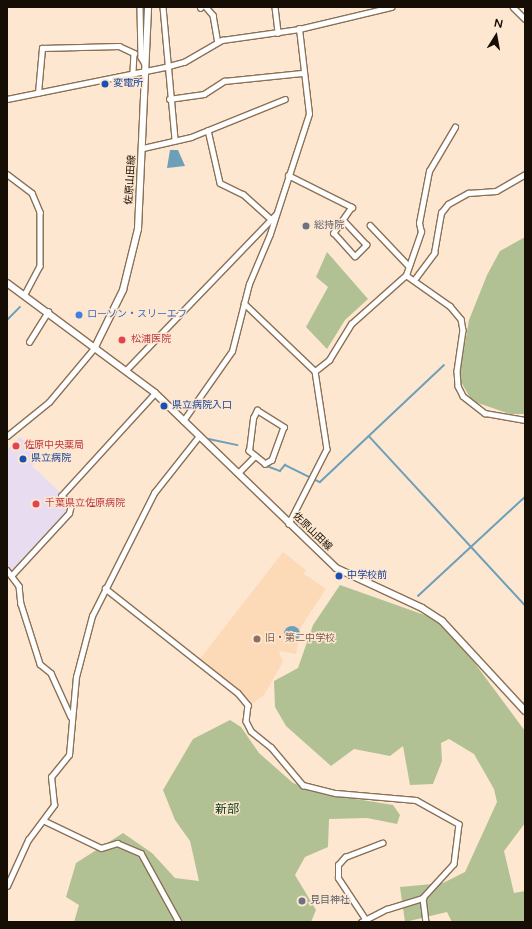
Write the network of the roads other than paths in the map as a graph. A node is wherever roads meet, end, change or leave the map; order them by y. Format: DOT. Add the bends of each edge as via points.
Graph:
graph roads {
  1 [pos="140,7"];
  2 [pos="148,7"];
  3 [pos="163,7"];
  4 [pos="206,7"];
  5 [pos="275,7"];
  6 [pos="391,7"];
  7 [pos="513,7"];
  8 [pos="525,19"];
  9 [pos="299,29"];
  10 [pos="278,33"];
  11 [pos="218,42"];
  12 [pos="166,67"];
  13 [pos="147,69"];
  14 [pos="133,73"];
  15 [pos="302,73"];
  16 [pos="38,93"];
  17 [pos="7,98"];
  18 [pos="169,99"];
  19 [pos="285,99"];
  20 [pos="455,127"];
  21 [pos="208,130"];
  22 [pos="175,140"];
  23 [pos="143,148"];
  24 [pos="7,174"];
  25 [pos="525,174"];
  26 [pos="288,176"];
  27 [pos="276,214"];
  28 [pos="271,219"];
  29 [pos="343,220"];
  30 [pos="370,225"];
  31 [pos="408,265"];
  32 [pos="406,275"];
  33 [pos="414,280"];
  34 [pos="7,283"];
  35 [pos="25,294"];
  36 [pos="244,303"];
  37 [pos="48,311"];
  38 [pos="29,342"];
  39 [pos="95,347"];
  40 [pos="126,370"];
  41 [pos="314,372"];
  42 [pos="155,393"];
  43 [pos="525,420"];
  44 [pos="183,421"];
  45 [pos="7,436"];
  46 [pos="199,436"];
  47 [pos="255,456"];
  48 [pos="238,473"];
  49 [pos="289,524"];
  50 [pos="7,570"];
  51 [pos="12,575"];
  52 [pos="105,588"];
  53 [pos="525,711"];
  54 [pos="71,717"];
  55 [pos="45,821"];
  56 [pos="382,843"];
  57 [pos="9,878"];
  58 [pos="7,886"];
  59 [pos="423,898"];
  60 [pos="363,920"];
  61 [pos="179,922"];
  62 [pos="426,922"];
  1 -- 13 [label="street" via="141,57"];
  2 -- 13 [label="main road, 佐原山田線"];
  3 -- 12 [label="street"];
  4 -- 11 [label="street" via="213,15"];
  5 -- 10 [label="street"];
  6 -- 9 [label="street"];
  7 -- 8 [label="street"];
  9 -- 10 [label="street"];
  9 -- 15 [label="street"];
  10 -- 11 [label="street"];
  11 -- 12 [label="street" via="184,62"];
  12 -- 13 [label="street"];
  12 -- 18 [label="street"];
  13 -- 14 [label="street"];
  13 -- 23 [label="main road, 佐原山田線"];
  14 -- 16 [label="street"];
  14 -- 16 [label="street" via="134,53 119,46 42,48"];
  15 -- 18 [label="street" via="224,81 204,94"];
  15 -- 26 [label="street" via="309,114"];
  16 -- 17 [label="street"];
  18 -- 22 [label="street"];
  19 -- 21 [label="street"];
  20 -- 31 [label="street" via="429,171 419,223 421,232"];
  21 -- 22 [label="street"];
  21 -- 28 [label="street" via="220,183 243,194"];
  22 -- 23 [label="street"];
  23 -- 39 [label="main road, 佐原山田線" via="133,256 112,317"];
  24 -- 35 [label="street" via="32,193 40,212 40,266"];
  25 -- 33 [label="street" via="496,191 468,193 448,204 441,213 434,253"];
  26 -- 27 [label="street"];
  26 -- 29 [label="street" via="352,208"];
  27 -- 28 [label="street"];
  27 -- 36 [label="street"];
  28 -- 40 [label="street"];
  29 -- 29 [label="street" via="334,233 356,256 366,245"];
  30 -- 31 [label="street"];
  31 -- 32 [label="street"];
  32 -- 33 [label="street"];
  32 -- 41 [label="street" via="351,324 329,360"];
  33 -- 43 [label="street" via="450,306 461,320 463,330 457,371 458,386 463,396 485,412"];
  34 -- 35 [label="main road, 佐原山田線"];
  35 -- 37 [label="main road, 佐原山田線"];
  36 -- 41 [label="street"];
  36 -- 44 [label="street" via="226,363"];
  37 -- 38 [label="street"];
  37 -- 39 [label="main road, 佐原山田線"];
  39 -- 40 [label="main road, 佐原山田線"];
  39 -- 45 [label="street" via="49,402"];
  40 -- 42 [label="main road, 佐原山田線"];
  41 -- 49 [label="street" via="327,449"];
  42 -- 44 [label="main road, 佐原山田線"];
  42 -- 51 [label="street" via="61,496 71,505 69,513"];
  44 -- 46 [label="main road, 佐原山田線"];
  46 -- 48 [label="main road, 佐原山田線"];
  46 -- 52 [label="street" via="154,493"];
  47 -- 47 [label="street" via="249,451 250,438 253,418 260,410 284,427 272,460 265,464"];
  47 -- 48 [label="street"];
  48 -- 49 [label="main road, 佐原山田線"];
  49 -- 53 [label="main road, 佐原山田線" via="336,568 432,613"];
  50 -- 51 [label="street"];
  51 -- 54 [label="street" via="19,586 21,604 40,664 51,673"];
  52 -- 54 [label="street" via="87,630"];
  52 -- 59 [label="street" via="242,696 248,705 246,721 251,731 271,747 303,784 336,793 416,800 459,824 454,864"];
  54 -- 55 [label="street" via="69,754 51,777 54,805"];
  55 -- 57 [label="street" via="28,840"];
  55 -- 61 [label="street" via="101,848 117,843 141,853"];
  56 -- 60 [label="street" via="345,857 338,865 338,878"];
  57 -- 58 [label="street"];
  59 -- 60 [label="street"];
  59 -- 62 [label="street"];
}
